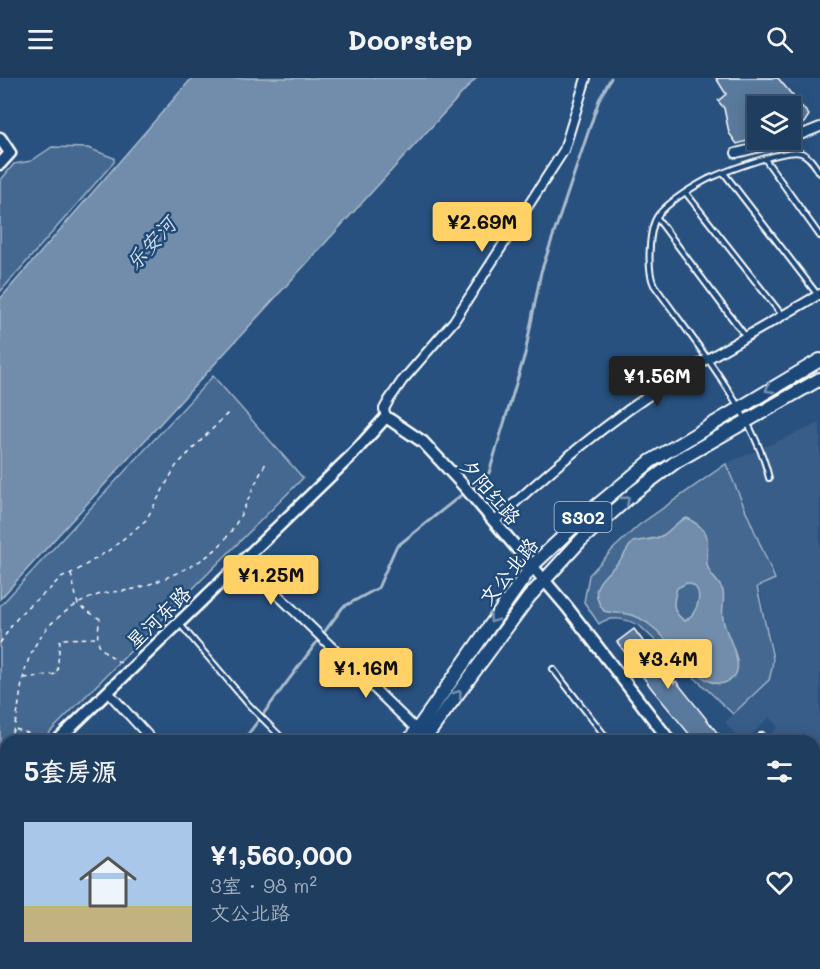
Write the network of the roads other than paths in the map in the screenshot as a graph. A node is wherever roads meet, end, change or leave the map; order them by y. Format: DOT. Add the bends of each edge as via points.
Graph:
graph roads {
  1 [pos="586,78"];
  2 [pos="820,127"];
  3 [pos="801,135"];
  4 [pos="0,138"];
  5 [pos="748,150"];
  6 [pos="736,153"];
  7 [pos="765,159"];
  8 [pos="0,164"];
  9 [pos="724,173"];
  10 [pos="820,173"];
  11 [pos="686,193"];
  12 [pos="657,218"];
  13 [pos="820,236"];
  14 [pos="819,295"];
  15 [pos="783,316"];
  16 [pos="746,338"];
  17 [pos="707,359"];
  18 [pos="820,360"];
  19 [pos="820,379"];
  20 [pos="738,408"];
  21 [pos="386,417"];
  22 [pos="746,421"];
  23 [pos="768,478"];
  24 [pos="495,521"];
  25 [pos="243,561"];
  26 [pos="532,566"];
  27 [pos="543,580"];
  28 [pos="179,623"];
  29 [pos="553,669"];
  30 [pos="108,692"];
  31 [pos="416,729"];
  32 [pos="63,735"];
  33 [pos="147,735"];
  34 [pos="279,735"];
  35 [pos="412,735"];
  36 [pos="420,735"];
  37 [pos="428,735"];
  38 [pos="604,735"];
  39 [pos="665,735"];
  1 -- 21 [label="street" via="564,150 454,321 389,400 384,409"];
  2 -- 3 [label="street"];
  4 -- 8 [label="street" via="10,153"];
  5 -- 6 [label="street"];
  7 -- 9 [label="lane"];
  7 -- 10 [label="lane" via="801,152"];
  7 -- 13 [label="lane"];
  9 -- 11 [label="lane"];
  9 -- 14 [label="lane"];
  11 -- 12 [label="lane"];
  11 -- 15 [label="lane"];
  12 -- 16 [label="lane"];
  12 -- 17 [label="lane" via="650,275"];
  14 -- 15 [label="street"];
  15 -- 16 [label="street"];
  16 -- 17 [label="street"];
  17 -- 20 [label="lane"];
  17 -- 24 [label="street" via="623,415 537,482"];
  18 -- 20 [label="main road, 文公北路 / S302, one-way"];
  19 -- 22 [label="main road, 文公北路 / S302"];
  20 -- 22 [label="lane"];
  20 -- 26 [label="main road, 文公北路 / S302" via="651,460"];
  21 -- 24 [label="street, 夕阳红路" via="423,442"];
  21 -- 25 [label="street, 星河东路"];
  22 -- 23 [label="lane" via="764,459"];
  27 -- 22 [label="main road, 文公北路 / S302, one-way" via="580,540 635,492 677,461"];
  24 -- 26 [label="street, 夕阳红路"];
  25 -- 28 [label="street, 星河东路"];
  25 -- 31 [label="street"];
  26 -- 27 [label="street, 夕阳红路"];
  26 -- 31 [label="main road, 文公北路 / S302, one-way"];
  37 -- 27 [label="main road, 文公北路 / S302, one-way"];
  27 -- 39 [label="street, 夕阳红路"];
  28 -- 30 [label="street, 星河东路"];
  28 -- 34 [label="lane"];
  29 -- 38 [label="lane"];
  30 -- 32 [label="street, 星河东路"];
  30 -- 33 [label="street"];
  31 -- 35 [label="main road, 文公北路 / S302"];
  31 -- 36 [label="street"];
}
